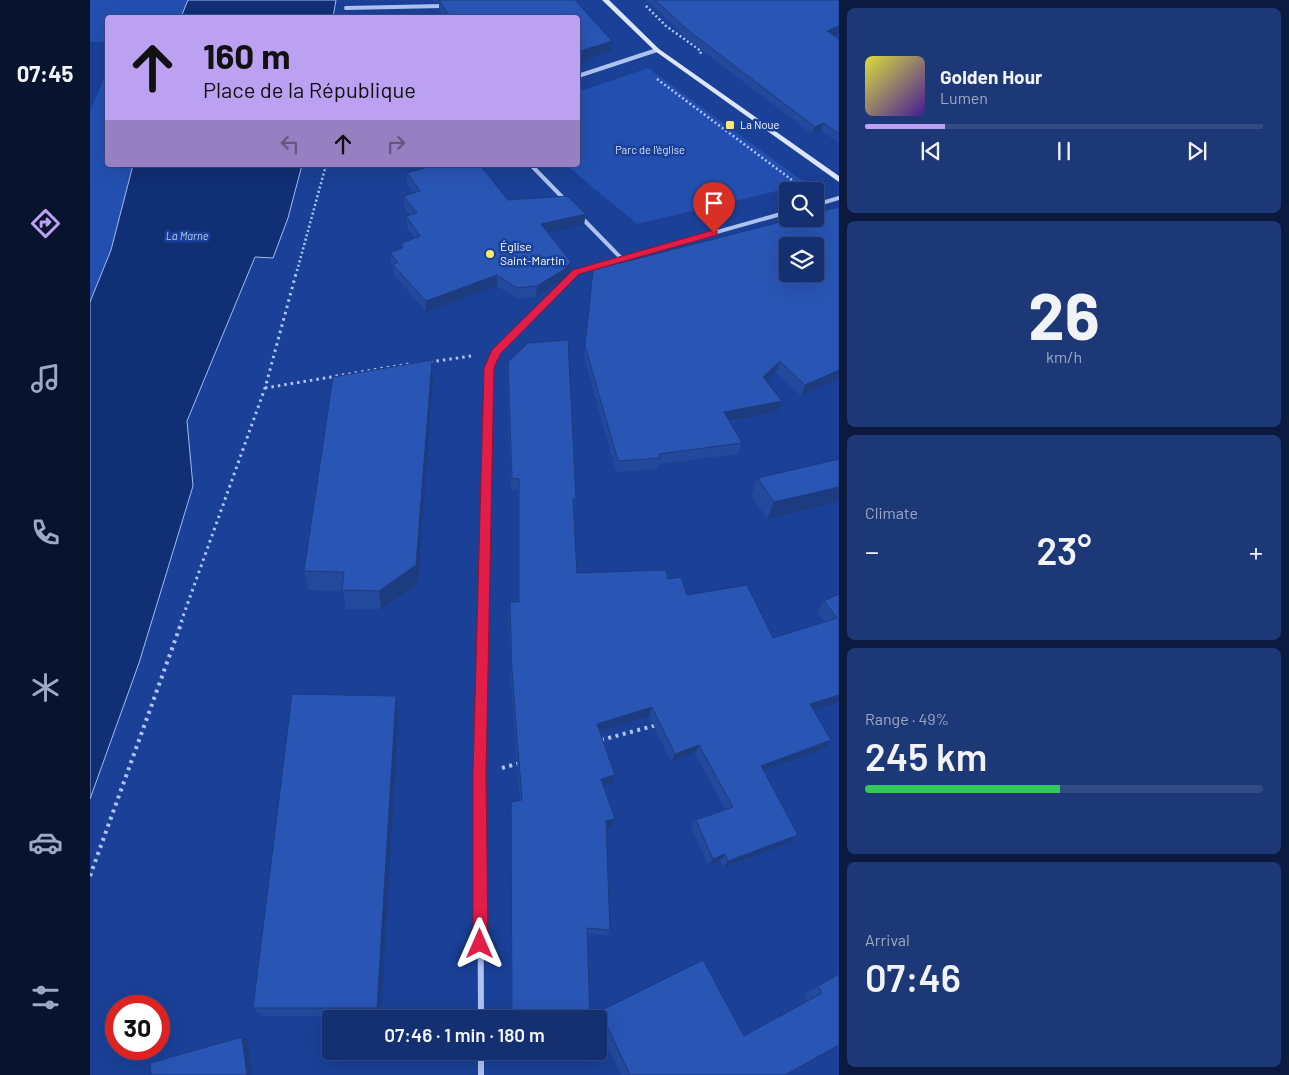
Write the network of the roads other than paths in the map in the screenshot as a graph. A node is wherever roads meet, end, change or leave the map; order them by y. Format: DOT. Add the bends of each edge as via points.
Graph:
graph roads {
  1 [pos="605,0"];
  2 [pos="443,6"];
  3 [pos="346,8"];
  4 [pos="657,50"];
  5 [pos="580,75"];
  6 [pos="533,167"];
  7 [pos="839,180"];
  8 [pos="839,198"];
  9 [pos="824,202"];
  10 [pos="570,205"];
  11 [pos="576,212"];
  12 [pos="779,215"];
  13 [pos="622,259"];
  14 [pos="481,1010"];
  15 [pos="481,1060"];
  16 [pos="481,1075"];
  1 -- 4 [label="main road"];
  2 -- 3 [label="street"];
  4 -- 5 [label="street"];
  4 -- 7 [label="main road"];
  6 -- 10 [label="street"];
  8 -- 9 [label="street"];
  11 -- 13 [label="street"];
  12 -- 13 [label="street"];
  13 -- 14 [label="street" via="576,272 496,352 489,368 480,774"];
  15 -- 16 [label="street"];
}
